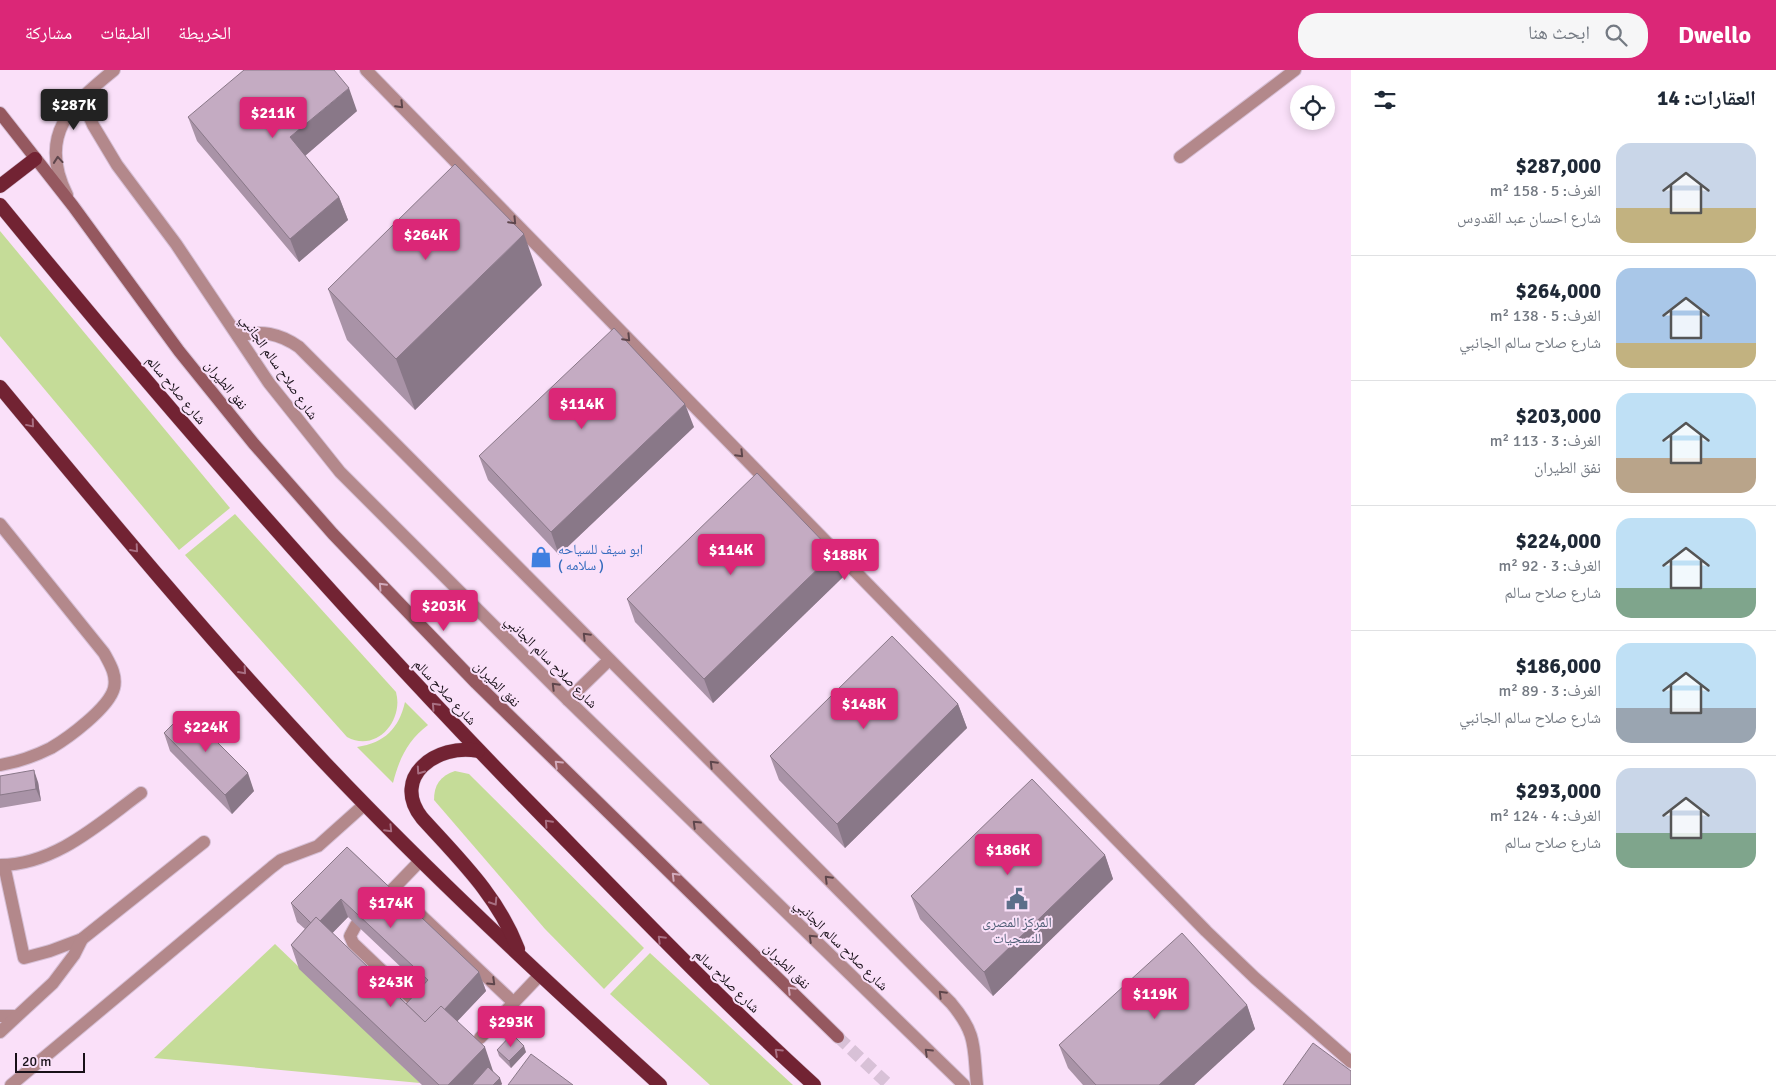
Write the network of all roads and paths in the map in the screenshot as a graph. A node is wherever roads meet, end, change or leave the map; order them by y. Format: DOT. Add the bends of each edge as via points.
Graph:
graph roads {
  1 [pos="114,70"];
  2 [pos="366,70"];
  3 [pos="1295,70"];
  4 [pos="82,96"];
  5 [pos="0,114"];
  6 [pos="1180,157"];
  7 [pos="35,159"];
  8 [pos="0,186"];
  9 [pos="0,204"];
  10 [pos="73,206"];
  11 [pos="238,336"];
  12 [pos="0,387"];
  13 [pos="0,524"];
  14 [pos="609,660"];
  15 [pos="568,700"];
  16 [pos="478,751"];
  17 [pos="0,765"];
  18 [pos="141,793"];
  19 [pos="365,804"];
  20 [pos="204,842"];
  21 [pos="420,861"];
  22 [pos="2,865"];
  23 [pos="356,925"];
  24 [pos="82,939"];
  25 [pos="520,954"];
  26 [pos="540,975"];
  27 [pos="430,995"];
  28 [pos="514,1003"];
  29 [pos="0,1016"];
  30 [pos="15,1016"];
  31 [pos="0,1032"];
  32 [pos="838,1037"];
  33 [pos="480,1038"];
  34 [pos="1351,1062"];
  35 [pos="11,1085"];
  36 [pos="660,1085"];
  37 [pos="814,1085"];
  38 [pos="964,1085"];
  39 [pos="976,1085"];
  1 -- 4 [label="street"];
  2 -- 34 [label="street, one-way" via="1206,931"];
  3 -- 6 [label="street"];
  10 -- 4 [label="street, one-way" via="60,179 57,149 62,123"];
  4 -- 11 [label="street, شارع صلاح سالم الجانبي" via="108,152"];
  5 -- 7 [label="main road"];
  7 -- 8 [label="highway"];
  7 -- 10 [label="main road"];
  16 -- 9 [label="highway, شارع صلاح سالم, one-way" via="223,470"];
  32 -- 10 [label="main road, نفق الطيران, one-way" via="503,711 333,534 179,351"];
  14 -- 11 [label="street, one-way" via="299,347 276,334"];
  15 -- 11 [label="street, شارع صلاح سالم الجانبي, one-way" via="340,472 286,406"];
  12 -- 19 [label="highway, one-way" via="132,546"];
  13 -- 17 [label="street" via="104,653 113,669 114,688 106,705 52,747"];
  14 -- 15 [label="street"];
  39 -- 14 [label="street, one-way" via="974,1043 965,1022 951,1003"];
  38 -- 15 [label="street, شارع صلاح سالم الجانبي, one-way"];
  16 -- 25 [label="highway, one-way" via="454,749 432,758 416,776 412,798 422,818 489,893"];
  37 -- 16 [label="highway, شارع صلاح سالم, one-way" via="655,933"];
  18 -- 22 [label="street" via="68,844 32,860"];
  19 -- 21 [label="highway, one-way"];
  19 -- 35 [label="street" via="318,846 281,860 272,867"];
  20 -- 24 [label="street"];
  21 -- 25 [label="highway"];
  21 -- 28 [label="street, one-way" via="390,892 463,962"];
  22 -- 24 [label="street" via="24,958"];
  23 -- 27 [label="street" via="350,940 414,1001 422,1001"];
  24 -- 30 [label="street" via="54,983"];
  25 -- 26 [label="highway"];
  26 -- 28 [label="street"];
  26 -- 36 [label="highway"];
  28 -- 33 [label="street"];
  29 -- 30 [label="street"];
  30 -- 31 [label="street"];
}
